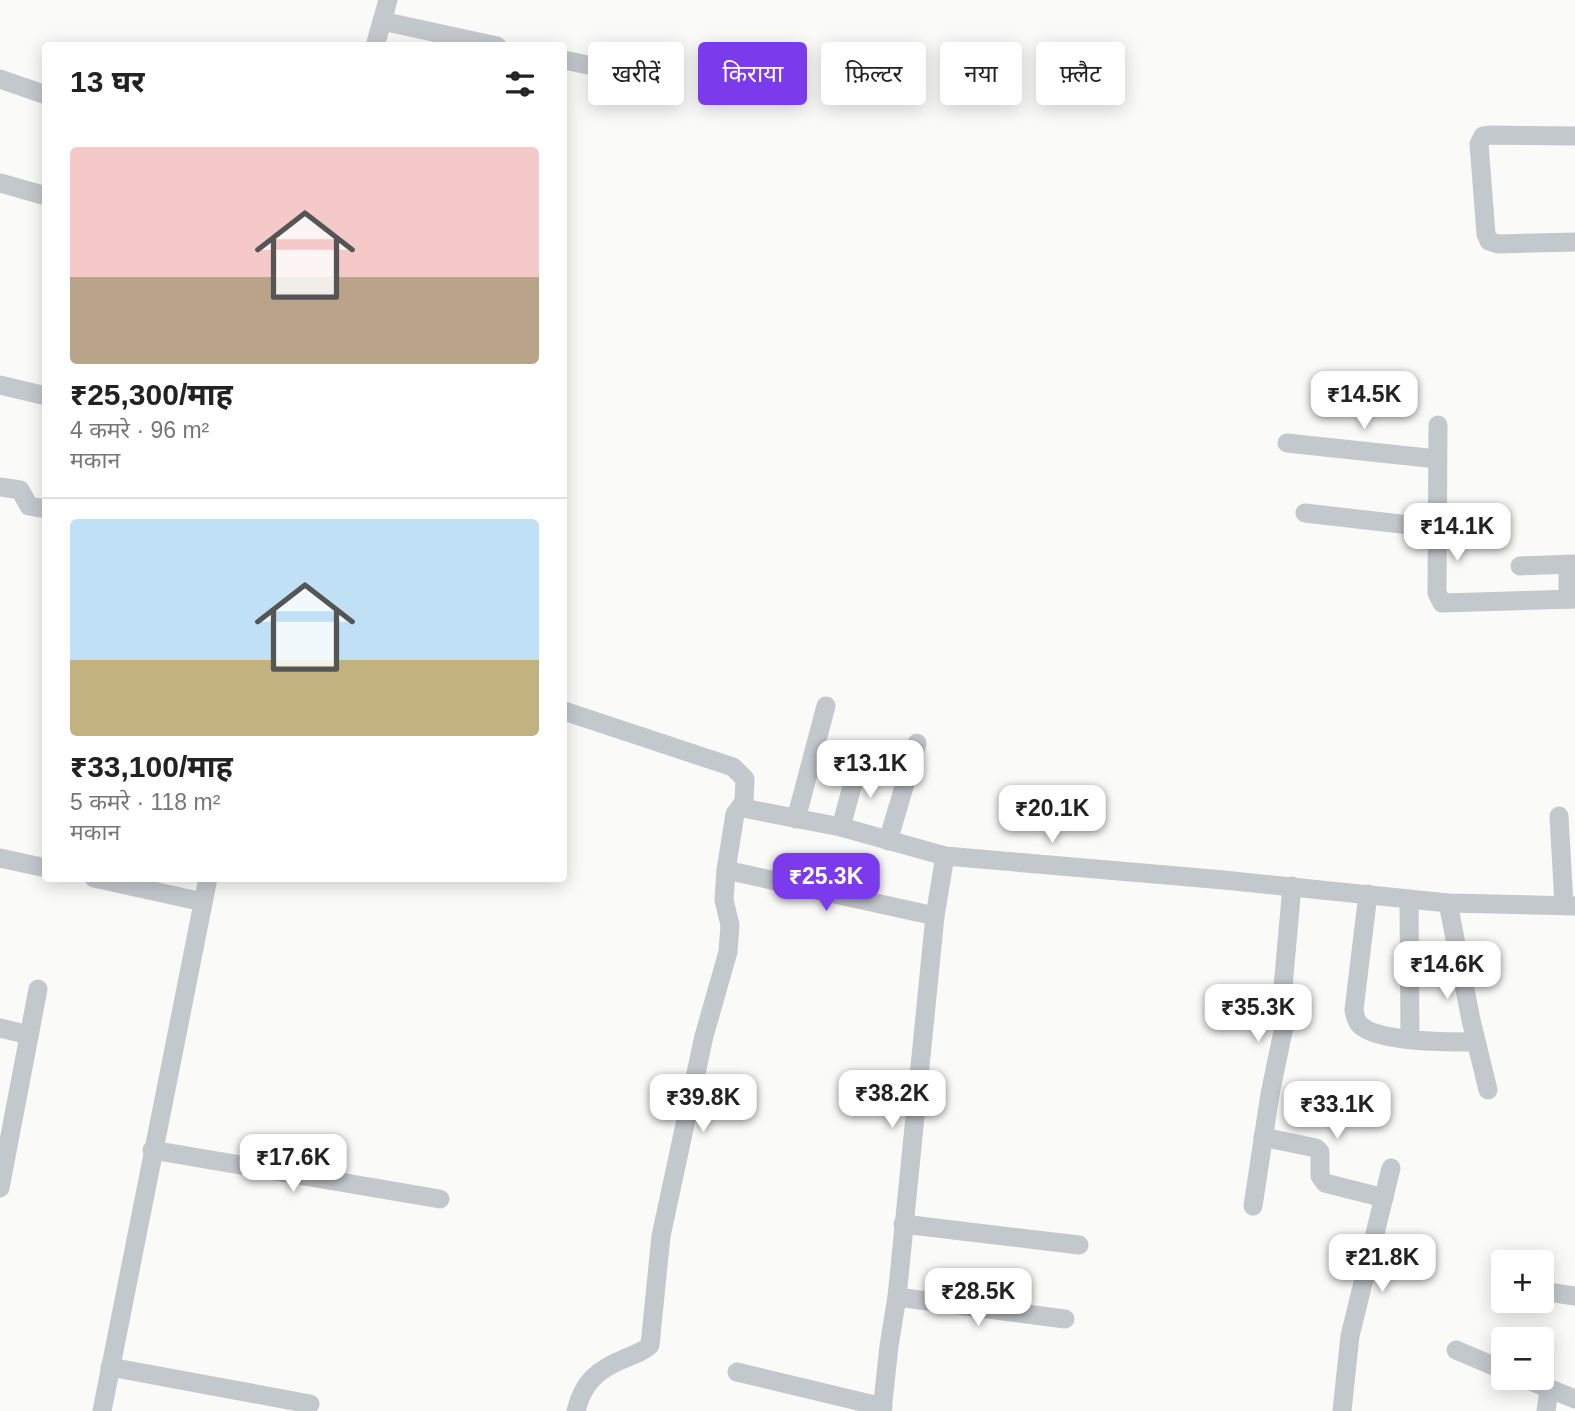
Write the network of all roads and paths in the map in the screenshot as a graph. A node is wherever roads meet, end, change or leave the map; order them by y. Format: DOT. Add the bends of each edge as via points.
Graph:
graph roads {
  1 [pos="388,0"];
  2 [pos="382,21"];
  3 [pos="376,42"];
  4 [pos="478,42"];
  5 [pos="567,61"];
  6 [pos="588,65"];
  7 [pos="0,79"];
  8 [pos="42,94"];
  9 [pos="1575,136"];
  10 [pos="0,183"];
  11 [pos="42,195"];
  12 [pos="1575,242"];
  13 [pos="0,385"];
  14 [pos="42,395"];
  15 [pos="1438,425"];
  16 [pos="1287,443"];
  17 [pos="1437,459"];
  18 [pos="0,486"];
  19 [pos="42,508"];
  20 [pos="1305,513"];
  21 [pos="1436,528"];
  22 [pos="1571,564"];
  23 [pos="1520,566"];
  24 [pos="1572,599"];
  25 [pos="826,706"];
  26 [pos="567,711"];
  27 [pos="917,743"];
  28 [pos="859,761"];
  29 [pos="744,802"];
  30 [pos="1559,816"];
  31 [pos="796,819"];
  32 [pos="841,827"];
  33 [pos="888,841"];
  34 [pos="945,856"];
  35 [pos="0,858"];
  36 [pos="42,867"];
  37 [pos="726,870"];
  38 [pos="112,882"];
  39 [pos="207,882"];
  40 [pos="1292,886"];
  41 [pos="1368,894"];
  42 [pos="1409,899"];
  43 [pos="203,902"];
  44 [pos="1448,903"];
  45 [pos="1569,905"];
  46 [pos="934,916"];
  47 [pos="38,989"];
  48 [pos="0,1028"];
  49 [pos="29,1035"];
  50 [pos="1410,1039"];
  51 [pos="1476,1041"];
  52 [pos="9,1090"];
  53 [pos="1488,1090"];
  54 [pos="1263,1137"];
  55 [pos="5,1138"];
  56 [pos="152,1150"];
  57 [pos="1391,1168"];
  58 [pos="1,1181"];
  59 [pos="1384,1198"];
  60 [pos="440,1199"];
  61 [pos="1253,1206"];
  62 [pos="903,1224"];
  63 [pos="1079,1245"];
  64 [pos="1554,1293"];
  65 [pos="1575,1296"];
  66 [pos="897,1297"];
  67 [pos="1065,1319"];
  68 [pos="1456,1350"];
  69 [pos="1491,1365"];
  70 [pos="110,1367"];
  71 [pos="737,1372"];
  72 [pos="1549,1390"];
  73 [pos="1575,1398"];
  74 [pos="310,1404"];
  75 [pos="883,1409"];
  76 [pos="102,1411"];
  77 [pos="576,1411"];
  78 [pos="1342,1411"];
  79 [pos="1546,1411"];
  1 -- 2 [label="street"];
  2 -- 3 [label="street"];
  2 -- 4 [label="street"];
  5 -- 6 [label="street"];
  7 -- 8 [label="street"];
  9 -- 12 [label="street" via="1489,135 1479,144 1489,241"];
  10 -- 11 [label="street"];
  13 -- 14 [label="street"];
  15 -- 17 [label="street"];
  16 -- 17 [label="street"];
  17 -- 21 [label="street"];
  18 -- 19 [label="street" via="20,490 29,506"];
  20 -- 21 [label="street"];
  21 -- 24 [label="street" via="1437,593 1442,603"];
  22 -- 23 [label="street"];
  22 -- 24 [label="street"];
  25 -- 31 [label="street"];
  26 -- 29 [label="street" via="733,767 745,779"];
  27 -- 33 [label="street"];
  28 -- 32 [label="street"];
  29 -- 31 [label="street" via="748,809"];
  29 -- 37 [label="street" via="735,814"];
  30 -- 45 [label="street"];
  31 -- 32 [label="street"];
  32 -- 33 [label="street"];
  33 -- 34 [label="street"];
  34 -- 40 [label="street"];
  34 -- 46 [label="street"];
  35 -- 36 [label="street"];
  37 -- 46 [label="street"];
  37 -- 77 [label="street" via="729,945 704,1036 661,1236 650,1345 597,1373 584,1388"];
  38 -- 43 [label="street"];
  39 -- 43 [label="street"];
  40 -- 41 [label="street"];
  40 -- 54 [label="street" via="1283,987 1286,1017"];
  41 -- 42 [label="street"];
  41 -- 50 [label="street" via="1356,1019 1370,1031"];
  42 -- 44 [label="street"];
  42 -- 50 [label="street"];
  43 -- 56 [label="street"];
  44 -- 45 [label="street"];
  44 -- 51 [label="street"];
  46 -- 62 [label="street"];
  47 -- 49 [label="street"];
  48 -- 49 [label="street"];
  49 -- 52 [label="street"];
  50 -- 51 [label="street"];
  51 -- 53 [label="street"];
  52 -- 55 [label="street"];
  54 -- 59 [label="street" via="1315,1148 1320,1152 1320,1176 1325,1183"];
  54 -- 61 [label="street"];
  55 -- 58 [label="street"];
  56 -- 60 [label="street"];
  56 -- 70 [label="street"];
  57 -- 59 [label="street"];
  59 -- 78 [label="street" via="1350,1336"];
  62 -- 63 [label="street"];
  62 -- 66 [label="street"];
  64 -- 65 [label="street"];
  66 -- 67 [label="street"];
  66 -- 75 [label="street"];
  68 -- 69 [label="street"];
  70 -- 74 [label="street"];
  70 -- 76 [label="street"];
  71 -- 75 [label="street"];
  72 -- 73 [label="street"];
  72 -- 79 [label="street"];
}
